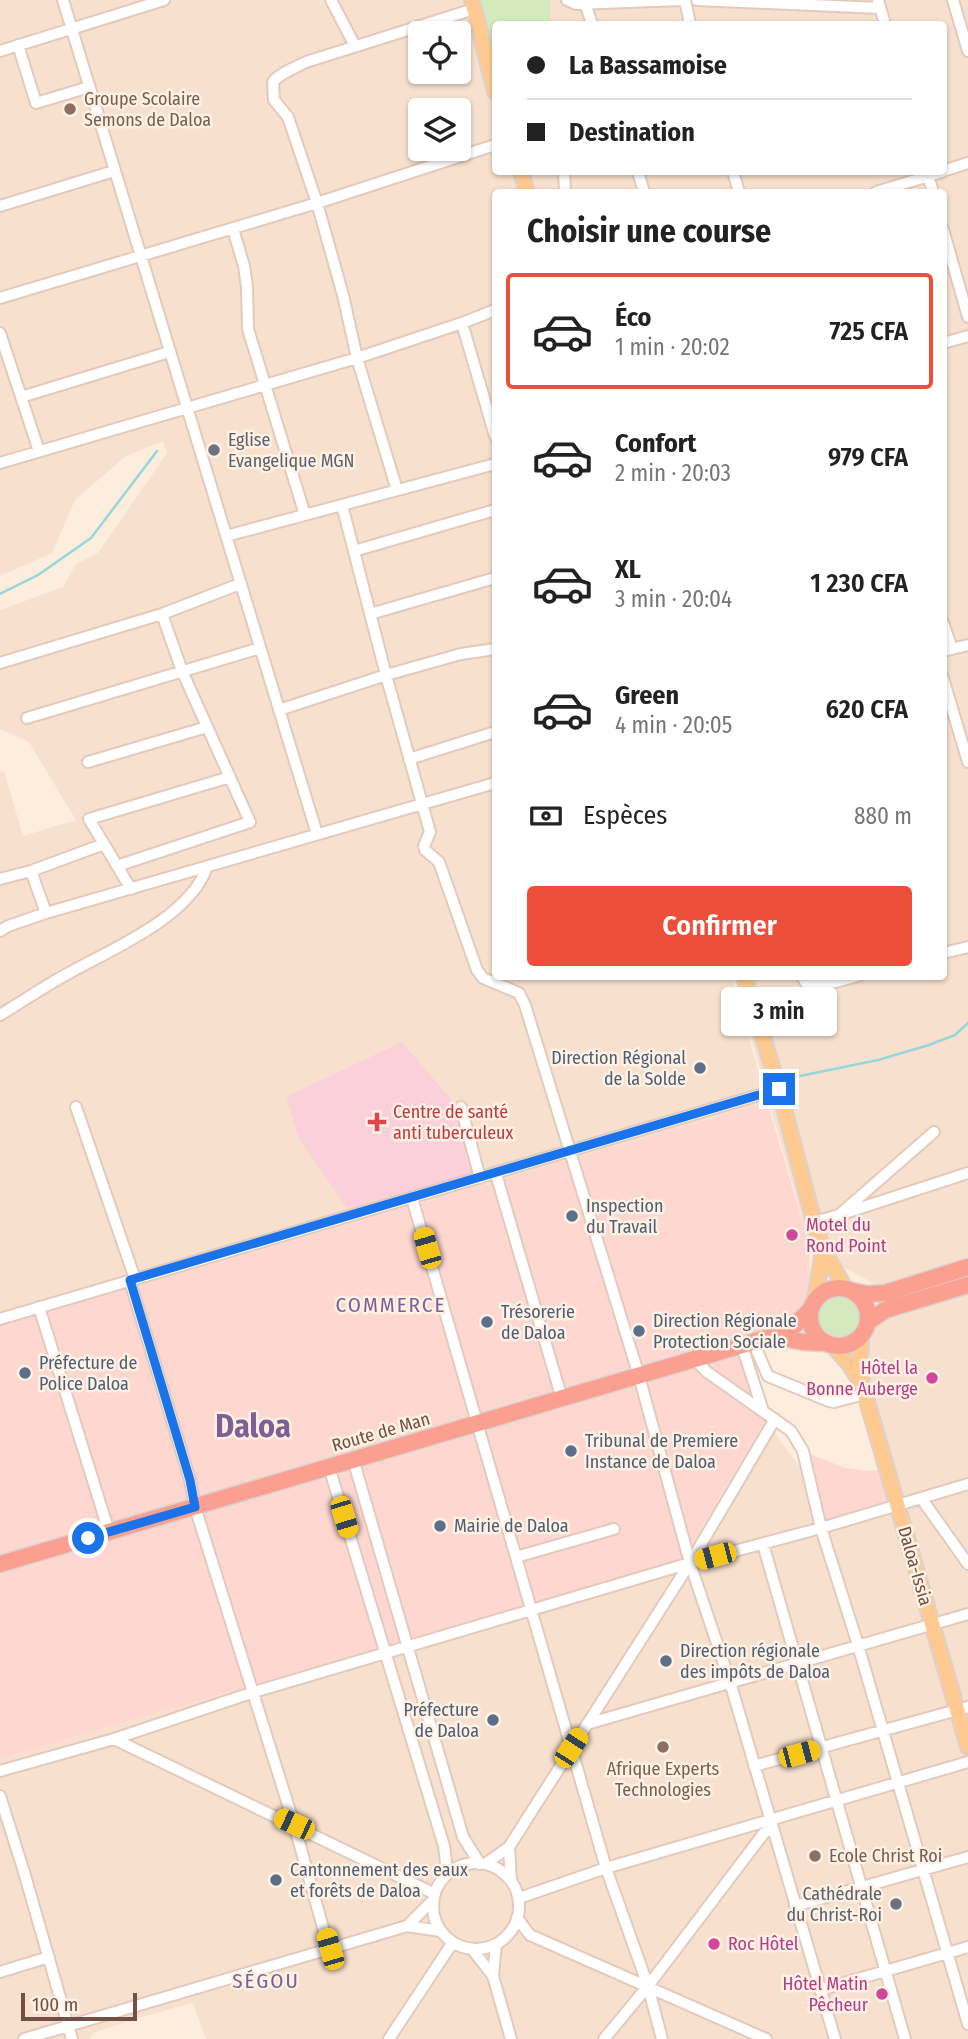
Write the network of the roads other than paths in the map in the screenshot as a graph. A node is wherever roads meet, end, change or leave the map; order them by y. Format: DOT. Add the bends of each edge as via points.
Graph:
graph roads {
  1 [pos="63,0"];
  2 [pos="164,0"];
  3 [pos="331,0"];
  4 [pos="567,0"];
  5 [pos="684,0"];
  6 [pos="697,0"];
  7 [pos="953,0"];
  8 [pos="585,4"];
  9 [pos="879,4"];
  10 [pos="473,5"];
  11 [pos="591,21"];
  12 [pos="689,21"];
  13 [pos="884,21"];
  14 [pos="72,29"];
  15 [pos="18,45"];
  16 [pos="355,46"];
  17 [pos="0,51"];
  18 [pos="968,51"];
  19 [pos="492,80"];
  20 [pos="89,87"];
  21 [pos="492,146"];
  22 [pos="968,163"];
  23 [pos="947,169"];
  24 [pos="114,172"];
  25 [pos="925,175"];
  26 [pos="885,189"];
  27 [pos="317,204"];
  28 [pos="0,206"];
  29 [pos="233,229"];
  30 [pos="947,243"];
  31 [pos="140,257"];
  32 [pos="0,298"];
  33 [pos="492,311"];
  34 [pos="968,317"];
  35 [pos="462,323"];
  36 [pos="0,333"];
  37 [pos="968,336"];
  38 [pos="947,342"];
  39 [pos="169,352"];
  40 [pos="358,358"];
  41 [pos="264,385"];
  42 [pos="21,397"];
  43 [pos="186,408"];
  44 [pos="492,426"];
  45 [pos="38,451"];
  46 [pos="0,463"];
  47 [pos="492,465"];
  48 [pos="397,490"];
  49 [pos="342,505"];
  50 [pos="492,511"];
  51 [pos="305,515"];
  52 [pos="226,537"];
  53 [pos="354,551"];
  54 [pos="492,580"];
  55 [pos="240,584"];
  56 [pos="162,614"];
  57 [pos="370,614"];
  58 [pos="968,645"];
  59 [pos="260,648"];
  60 [pos="492,649"];
  61 [pos="947,650"];
  62 [pos="0,663"];
  63 [pos="181,671"];
  64 [pos="386,675"];
  65 [pos="947,691"];
  66 [pos="279,710"];
  67 [pos="27,718"];
  68 [pos="207,727"];
  69 [pos="492,733"];
  70 [pos="409,759"];
  71 [pos="88,762"];
  72 [pos="968,762"];
  73 [pos="230,777"];
  74 [pos="492,784"];
  75 [pos="423,805"];
  76 [pos="317,834"];
  77 [pos="104,844"];
  78 [pos="117,866"];
  79 [pos="207,867"];
  80 [pos="31,871"];
  81 [pos="0,879"];
  82 [pos="131,889"];
  83 [pos="46,913"];
  84 [pos="0,931"];
  85 [pos="968,947"];
  86 [pos="947,952"];
  87 [pos="745,980"];
  88 [pos="804,980"];
  89 [pos="843,980"];
  90 [pos="0,1015"];
  91 [pos="779,1089"];
  92 [pos="76,1107"];
  93 [pos="461,1107"];
  94 [pos="934,1132"];
  95 [pos="570,1152"];
  96 [pos="968,1173"];
  97 [pos="496,1174"];
  98 [pos="480,1178"];
  99 [pos="412,1198"];
  100 [pos="839,1215"];
  101 [pos="814,1222"];
  102 [pos="823,1249"];
  103 [pos="968,1267"];
  104 [pos="133,1280"];
  105 [pos="968,1284"];
  106 [pos="849,1290"];
  107 [pos="813,1305"];
  108 [pos="39,1307"];
  109 [pos="0,1319"];
  110 [pos="865,1328"];
  111 [pos="773,1336"];
  112 [pos="829,1344"];
  113 [pos="748,1350"];
  114 [pos="695,1360"];
  115 [pos="639,1376"];
  116 [pos="860,1390"];
  117 [pos="562,1399"];
  118 [pos="763,1410"];
  119 [pos="775,1419"];
  120 [pos="478,1423"];
  121 [pos="353,1459"];
  122 [pos="329,1467"];
  123 [pos="968,1484"];
  124 [pos="921,1498"];
  125 [pos="898,1506"];
  126 [pos="195,1507"];
  127 [pos="821,1528"];
  128 [pos="614,1529"];
  129 [pos="109,1532"];
  130 [pos="763,1544"];
  131 [pos="516,1557"];
  132 [pos="690,1563"];
  133 [pos="0,1564"];
  134 [pos="968,1564"];
  135 [pos="532,1611"];
  136 [pos="968,1614"];
  137 [pos="931,1624"];
  138 [pos="858,1645"];
  139 [pos="408,1647"];
  140 [pos="385,1654"];
  141 [pos="796,1663"];
  142 [pos="730,1682"];
  143 [pos="254,1692"];
  144 [pos="962,1708"];
  145 [pos="587,1724"];
  146 [pos="883,1731"];
  147 [pos="114,1739"];
  148 [pos="968,1747"];
  149 [pos="571,1748"];
  150 [pos="822,1748"];
  151 [pos="968,1762"];
  152 [pos="754,1766"];
  153 [pos="0,1771"];
  154 [pos="897,1782"];
  155 [pos="0,1796"];
  156 [pos="836,1799"];
  157 [pos="771,1823"];
  158 [pos="294,1824"];
  159 [pos="509,1847"];
  160 [pos="968,1857"];
  161 [pos="483,1864"];
  162 [pos="606,1868"];
  163 [pos="922,1870"];
  164 [pos="444,1877"];
  165 [pos="511,1881"];
  166 [pos="861,1887"];
  167 [pos="434,1897"];
  168 [pos="519,1898"];
  169 [pos="795,1906"];
  170 [pos="517,1919"];
  171 [pos="407,1926"];
  172 [pos="441,1931"];
  173 [pos="530,1935"];
  174 [pos="453,1942"];
  175 [pos="499,1942"];
  176 [pos="968,1947"];
  177 [pos="330,1949"];
  178 [pos="472,1949"];
  179 [pos="947,1953"];
  180 [pos="49,1957"];
  181 [pos="885,1971"];
  182 [pos="0,1972"];
  183 [pos="494,1976"];
  184 [pos="648,1986"];
  185 [pos="820,1990"];
  186 [pos="968,2024"];
  187 [pos="68,2026"];
  188 [pos="24,2039"];
  189 [pos="72,2039"];
  190 [pos="389,2039"];
  191 [pos="511,2039"];
  192 [pos="604,2039"];
  193 [pos="662,2039"];
  194 [pos="766,2039"];
  195 [pos="835,2039"];
  196 [pos="905,2039"];
  1 -- 14 [label="street"];
  2 -- 14 [label="street"];
  3 -- 16 [label="street"];
  4 -- 8 [label="street"];
  5 -- 8 [label="street"];
  5 -- 12 [label="street"];
  6 -- 9 [label="street"];
  7 -- 18 [label="street"];
  8 -- 11 [label="street"];
  9 -- 13 [label="street"];
  10 -- 16 [label="street"];
  10 -- 19 [label="main road"];
  14 -- 15 [label="street"];
  14 -- 20 [label="street"];
  15 -- 17 [label="street"];
  15 -- 20 [label="street" via="36,103"];
  16 -- 27 [label="street" via="306,62 273,82 274,100 288,117"];
  20 -- 24 [label="street"];
  21 -- 27 [label="street"];
  22 -- 23 [label="street"];
  24 -- 28 [label="street"];
  24 -- 31 [label="street"];
  25 -- 26 [label="street"];
  27 -- 29 [label="street"];
  27 -- 40 [label="street"];
  29 -- 31 [label="street"];
  29 -- 41 [label="street" via="244,266 248,329"];
  30 -- 34 [label="street"];
  31 -- 32 [label="street"];
  31 -- 39 [label="street"];
  33 -- 35 [label="street"];
  35 -- 40 [label="street"];
  35 -- 44 [label="street"];
  36 -- 42 [label="street"];
  37 -- 38 [label="street"];
  39 -- 42 [label="street"];
  39 -- 43 [label="street"];
  40 -- 41 [label="street"];
  40 -- 48 [label="street"];
  41 -- 43 [label="street"];
  41 -- 51 [label="street"];
  42 -- 45 [label="street"];
  43 -- 45 [label="street"];
  43 -- 52 [label="street"];
  45 -- 46 [label="street"];
  47 -- 48 [label="street"];
  48 -- 49 [label="street"];
  49 -- 51 [label="street"];
  49 -- 53 [label="street"];
  50 -- 53 [label="street"];
  51 -- 52 [label="street"];
  52 -- 55 [label="street"];
  53 -- 57 [label="street"];
  54 -- 57 [label="street"];
  55 -- 56 [label="street"];
  55 -- 59 [label="street"];
  56 -- 62 [label="street"];
  56 -- 63 [label="street"];
  57 -- 64 [label="street"];
  58 -- 61 [label="street"];
  59 -- 63 [label="street"];
  59 -- 66 [label="street"];
  60 -- 64 [label="street"];
  63 -- 67 [label="street"];
  63 -- 68 [label="street"];
  64 -- 66 [label="street"];
  64 -- 70 [label="street"];
  65 -- 72 [label="street"];
  66 -- 76 [label="street"];
  68 -- 71 [label="street"];
  68 -- 73 [label="street"];
  69 -- 70 [label="street"];
  70 -- 75 [label="street"];
  73 -- 77 [label="street" via="91,818"];
  73 -- 78 [label="street" via="249,823"];
  74 -- 75 [label="street"];
  75 -- 76 [label="street"];
  75 -- 95 [label="street" via="430,832 425,850 439,862 477,970 483,978 523,999"];
  76 -- 79 [label="street"];
  77 -- 78 [label="street"];
  77 -- 80 [label="street"];
  78 -- 82 [label="street"];
  79 -- 82 [label="street"];
  79 -- 90 [label="street" via="182,904 136,937"];
  80 -- 81 [label="street"];
  80 -- 83 [label="street"];
  82 -- 83 [label="street"];
  83 -- 84 [label="street"];
  85 -- 86 [label="street"];
  87 -- 91 [label="main road"];
  88 -- 89 [label="street" via="824,985"];
  91 -- 95 [label="street"];
  91 -- 101 [label="main road"];
  92 -- 104 [label="street"];
  93 -- 98 [label="street"];
  94 -- 100 [label="street"];
  95 -- 97 [label="street"];
  95 -- 115 [label="street"];
  96 -- 100 [label="street"];
  97 -- 98 [label="street"];
  97 -- 117 [label="street"];
  98 -- 99 [label="street"];
  99 -- 104 [label="street"];
  99 -- 120 [label="street"];
  100 -- 101 [label="street"];
  101 -- 102 [label="main road"];
  102 -- 106 [label="main road"];
  102 -- 107 [label="main road"];
  103 -- 106 [label="highway" via="885,1293"];
  104 -- 108 [label="street"];
  104 -- 126 [label="street"];
  105 -- 110 [label="highway" via="885,1310"];
  106 -- 107 [label="highway" via="829,1290"];
  106 -- 110 [label="highway" via="866,1304"];
  107 -- 111 [label="highway" via="795,1325"];
  107 -- 112 [label="highway" via="811,1326"];
  108 -- 109 [label="street"];
  108 -- 129 [label="street"];
  110 -- 112 [label="highway" via="858,1340"];
  110 -- 116 [label="main road"];
  111 -- 112 [label="highway"];
  111 -- 113 [label="highway, Route de Man"];
  112 -- 116 [label="main road" via="850,1365"];
  113 -- 114 [label="highway, Route de Man"];
  113 -- 116 [label="street" via="768,1376 829,1401"];
  113 -- 118 [label="street"];
  114 -- 115 [label="highway, Route de Man"];
  114 -- 118 [label="street"];
  115 -- 117 [label="highway, Route de Man"];
  115 -- 132 [label="street"];
  116 -- 125 [label="main road, Daloa-Issia"];
  117 -- 120 [label="highway, Route de Man"];
  118 -- 119 [label="street"];
  119 -- 127 [label="street" via="803,1451"];
  119 -- 132 [label="street"];
  120 -- 121 [label="highway, Route de Man"];
  120 -- 131 [label="street"];
  121 -- 122 [label="highway, Route de Man"];
  121 -- 139 [label="street"];
  122 -- 126 [label="highway, Route de Man"];
  122 -- 140 [label="street"];
  123 -- 124 [label="street"];
  124 -- 125 [label="street"];
  124 -- 134 [label="street"];
  125 -- 127 [label="street"];
  125 -- 137 [label="main road, Daloa-Issia"];
  126 -- 129 [label="highway, Route de Man"];
  126 -- 143 [label="street"];
  127 -- 130 [label="street"];
  127 -- 138 [label="street"];
  128 -- 131 [label="street"];
  129 -- 133 [label="highway, Route de Man"];
  130 -- 132 [label="street"];
  130 -- 141 [label="street"];
  131 -- 135 [label="street"];
  132 -- 135 [label="street"];
  132 -- 142 [label="street"];
  132 -- 145 [label="street"];
  135 -- 139 [label="street"];
  135 -- 149 [label="street"];
  136 -- 137 [label="street"];
  137 -- 138 [label="street"];
  137 -- 144 [label="main road, Daloa-Issia"];
  138 -- 141 [label="street"];
  138 -- 146 [label="street"];
  139 -- 140 [label="street"];
  139 -- 161 [label="street" via="463,1837"];
  140 -- 143 [label="street"];
  140 -- 164 [label="street" via="444,1846"];
  141 -- 142 [label="street"];
  141 -- 150 [label="street"];
  142 -- 145 [label="street"];
  142 -- 152 [label="street"];
  143 -- 147 [label="street"];
  143 -- 158 [label="street"];
  144 -- 146 [label="street"];
  144 -- 148 [label="main road, Daloa-Issia"];
  145 -- 149 [label="street"];
  146 -- 150 [label="street"];
  146 -- 154 [label="street"];
  147 -- 153 [label="street"];
  147 -- 158 [label="street"];
  149 -- 159 [label="street"];
  149 -- 162 [label="street"];
  150 -- 152 [label="street"];
  150 -- 156 [label="street"];
  151 -- 154 [label="street"];
  152 -- 157 [label="street"];
  154 -- 156 [label="street"];
  154 -- 163 [label="street"];
  155 -- 180 [label="street"];
  156 -- 157 [label="street"];
  156 -- 166 [label="street"];
  157 -- 162 [label="street"];
  157 -- 169 [label="street"];
  157 -- 184 [label="street"];
  158 -- 167 [label="street"];
  158 -- 177 [label="street"];
  159 -- 161 [label="street"];
  159 -- 165 [label="street"];
  160 -- 163 [label="street"];
  161 -- 164 [label="street" via="467,1864"];
  161 -- 165 [label="street" via="500,1870"];
  162 -- 168 [label="street"];
  162 -- 184 [label="street"];
  163 -- 166 [label="street"];
  163 -- 179 [label="street"];
  164 -- 167 [label="street"];
  165 -- 168 [label="street"];
  166 -- 169 [label="street"];
  166 -- 181 [label="street"];
  167 -- 171 [label="street"];
  167 -- 172 [label="street" via="434,1916"];
  168 -- 170 [label="street"];
  169 -- 185 [label="street"];
  170 -- 173 [label="street"];
  170 -- 175 [label="street"];
  171 -- 172 [label="street"];
  171 -- 177 [label="street"];
  172 -- 174 [label="street"];
  173 -- 175 [label="street"];
  173 -- 184 [label="street"];
  174 -- 178 [label="street"];
  174 -- 190 [label="street"];
  175 -- 178 [label="street"];
  175 -- 183 [label="street"];
  176 -- 179 [label="street"];
  177 -- 187 [label="street"];
  178 -- 183 [label="street"];
  179 -- 181 [label="street"];
  179 -- 186 [label="street"];
  180 -- 182 [label="street"];
  180 -- 187 [label="street"];
  181 -- 185 [label="street"];
  181 -- 196 [label="street"];
  183 -- 191 [label="street"];
  184 -- 192 [label="street"];
  184 -- 193 [label="street"];
  184 -- 194 [label="street"];
  185 -- 195 [label="street"];
  187 -- 188 [label="street"];
  187 -- 189 [label="street"];
}
